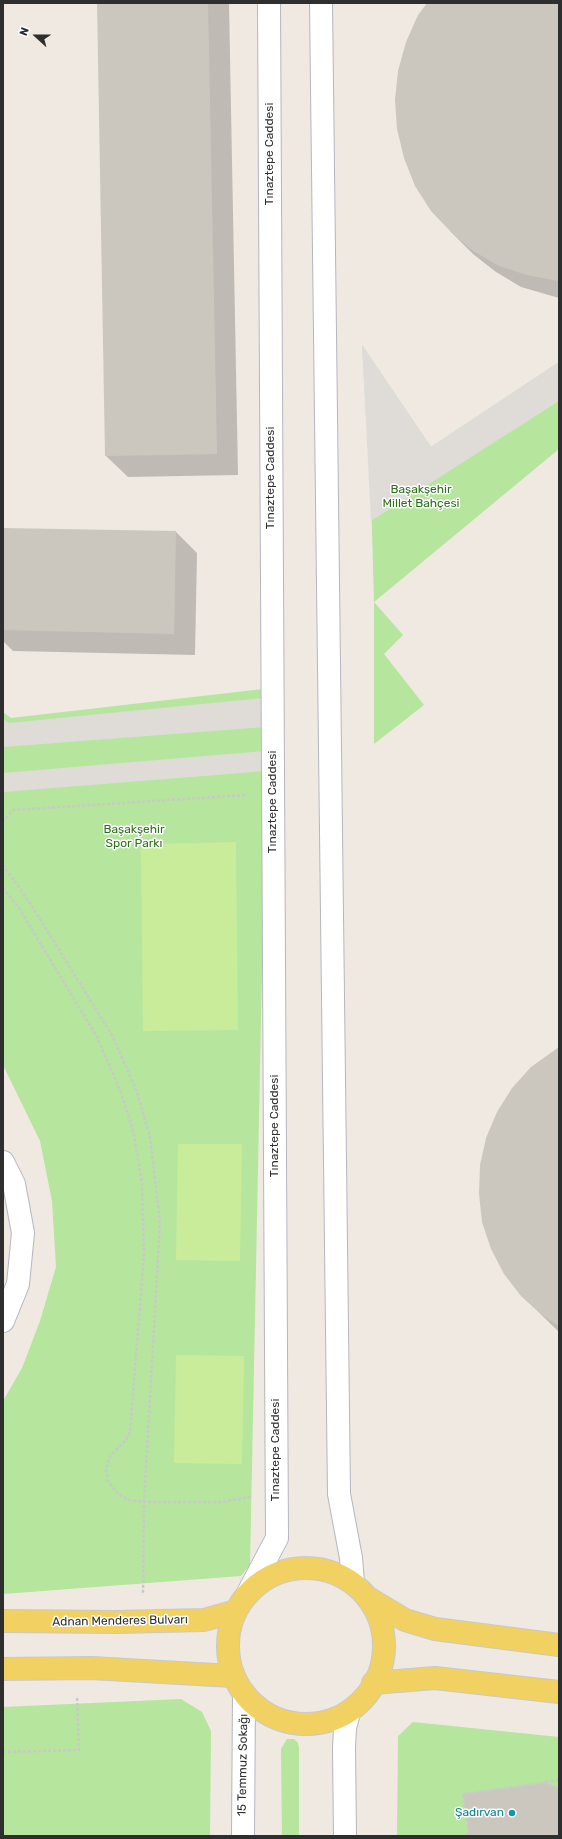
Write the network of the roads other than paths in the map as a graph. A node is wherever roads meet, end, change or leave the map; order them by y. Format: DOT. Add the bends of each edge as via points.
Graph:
graph roads {
  1 [pos="269,3"];
  2 [pos="321,3"];
  3 [pos="3,1162"];
  4 [pos="3,1321"];
  5 [pos="353,1584"];
  6 [pos="248,1593"];
  7 [pos="370,1599"];
  8 [pos="236,1611"];
  9 [pos="3,1621"];
  10 [pos="559,1645"];
  11 [pos="3,1669"];
  12 [pos="233,1676"];
  13 [pos="373,1683"];
  14 [pos="559,1692"];
  15 [pos="244,1695"];
  16 [pos="349,1713"];
  17 [pos="243,1836"];
  18 [pos="345,1836"];
  1 -- 6 [label="street, Tınaztepe Caddesi" via="277,1538"];
  2 -- 5 [label="street" via="339,1494 351,1558"];
  3 -- 4 [label="street" via="14,1184 23,1233 18,1284"];
  5 -- 6 [label="main road" via="333,1572 310,1568 287,1570 266,1578"];
  5 -- 7 [label="main road"];
  6 -- 8 [label="main road"];
  7 -- 10 [label="main road" via="405,1620 435,1629"];
  7 -- 13 [label="main road" via="380,1622 384,1646 380,1670"];
  8 -- 9 [label="main road, Adnan Menderes Bulvarı" via="204,1620"];
  8 -- 12 [label="main road" via="228,1632 228,1654"];
  11 -- 12 [label="main road" via="76,1669"];
  12 -- 15 [label="main road"];
  13 -- 14 [label="main road" via="434,1678"];
  13 -- 16 [label="main road" via="360,1704"];
  15 -- 16 [label="main road" via="262,1711 284,1721 307,1724 331,1720"];
  15 -- 17 [label="street, 15 Temmuz Sokağı"];
  16 -- 18 [label="street" via="344,1748"];
}
